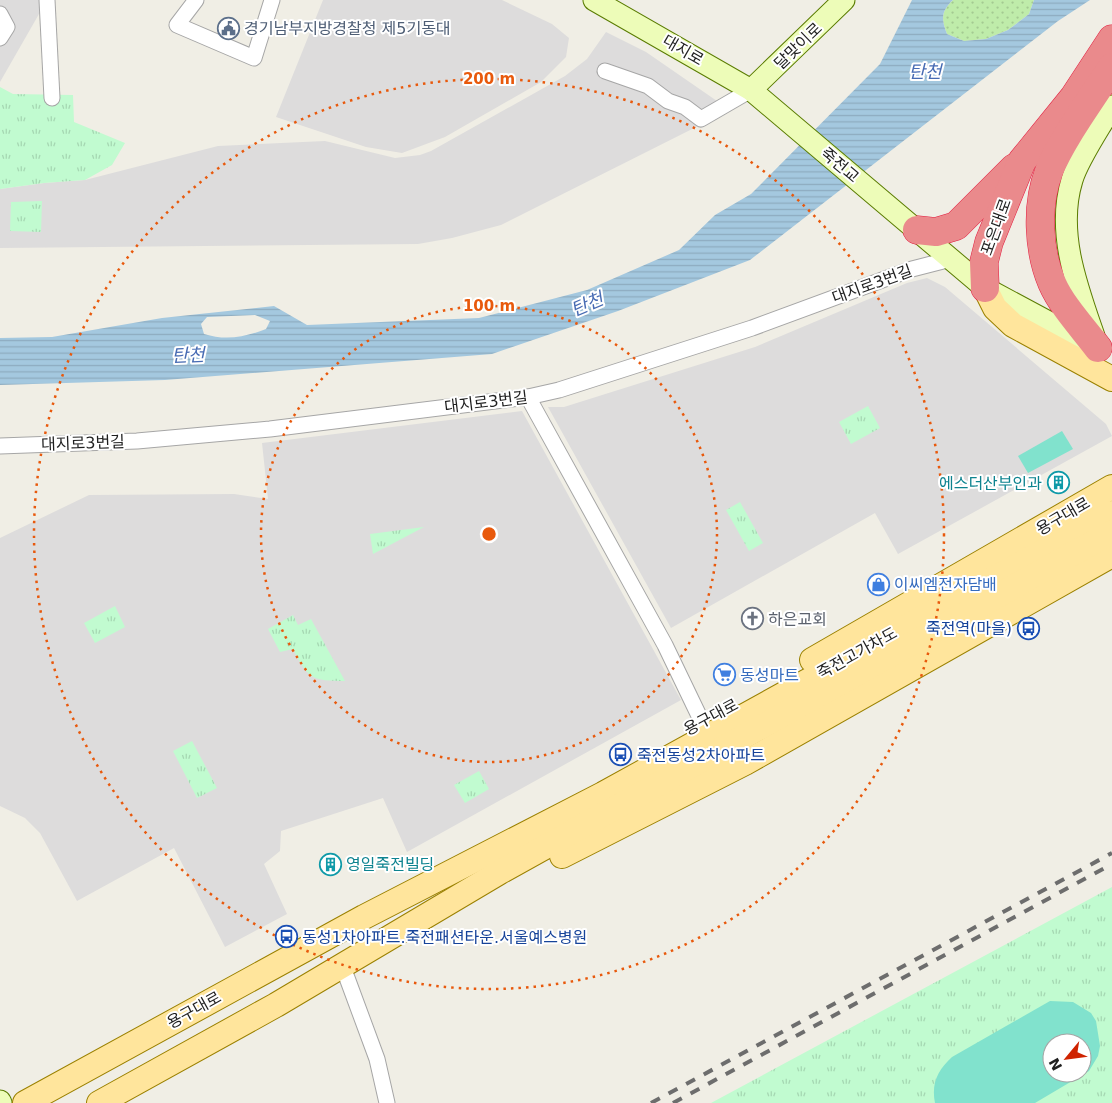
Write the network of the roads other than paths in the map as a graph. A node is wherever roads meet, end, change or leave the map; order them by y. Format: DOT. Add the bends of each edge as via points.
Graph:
graph roads {
  1 [pos="48,0"];
  2 [pos="196,0"];
  3 [pos="272,0"];
  4 [pos="594,0"];
  5 [pos="844,0"];
  6 [pos="0,14"];
  7 [pos="0,38"];
  8 [pos="1112,40"];
  9 [pos="1112,67"];
  10 [pos="605,71"];
  11 [pos="751,90"];
  12 [pos="52,98"];
  13 [pos="1091,103"];
  14 [pos="769,105"];
  15 [pos="1022,161"];
  16 [pos="914,228"];
  17 [pos="951,259"];
  18 [pos="985,288"];
  19 [pos="1105,356"];
  20 [pos="1112,379"];
  21 [pos="528,397"];
  22 [pos="0,446"];
  23 [pos="1112,487"];
  24 [pos="1112,513"];
  25 [pos="1112,532"];
  26 [pos="1112,555"];
  27 [pos="702,722"];
  28 [pos="607,802"];
  29 [pos="364,917"];
  30 [pos="376,946"];
  31 [pos="343,967"];
  32 [pos="25,1103"];
  33 [pos="99,1103"];
  34 [pos="387,1103"];
  1 -- 12 [label="street"];
  2 -- 3 [label="street" via="177,25 254,58"];
  4 -- 11 [label="street, 대지로"];
  5 -- 11 [label="street, 달맞이로"];
  6 -- 7 [label="street" via="7,27"];
  8 -- 13 [label="highway, 포은대로"];
  9 -- 13 [label="highway, 포은대로"];
  10 -- 11 [label="street" via="648,86 701,119"];
  11 -- 14 [label="street, 대지로"];
  13 -- 15 [label="highway, 포은대로"];
  13 -- 19 [label="highway, 포은대로" via="1049,172 1041,208 1042,244 1053,285"];
  14 -- 16 [label="street, 죽전교"];
  15 -- 16 [label="highway" via="956,226 936,232"];
  15 -- 18 [label="highway, 포은대로" via="989,242 984,262"];
  16 -- 17 [label="street"];
  17 -- 18 [label="street"];
  17 -- 21 [label="street, 대지로3번길" via="912,269 743,331 560,390"];
  18 -- 19 [label="street"];
  18 -- 20 [label="main road, 포은대로" via="996,308 1012,325"];
  21 -- 22 [label="street, 대지로3번길" via="270,429 137,441"];
  21 -- 27 [label="street" via="665,645"];
  23 -- 27 [label="main road, 용구대로"];
  24 -- 28 [label="main road, 죽전고가차도"];
  25 -- 28 [label="main road, 죽전고가차도"];
  26 -- 30 [label="main road" via="745,764"];
  27 -- 29 [label="main road, 용구대로" via="486,841"];
  28 -- 29 [label="main road, 용구대로"];
  28 -- 30 [label="main road" via="500,872"];
  29 -- 32 [label="main road, 용구대로"];
  30 -- 31 [label="main road"];
  31 -- 33 [label="main road"];
  31 -- 34 [label="street" via="377,1059"];
}
